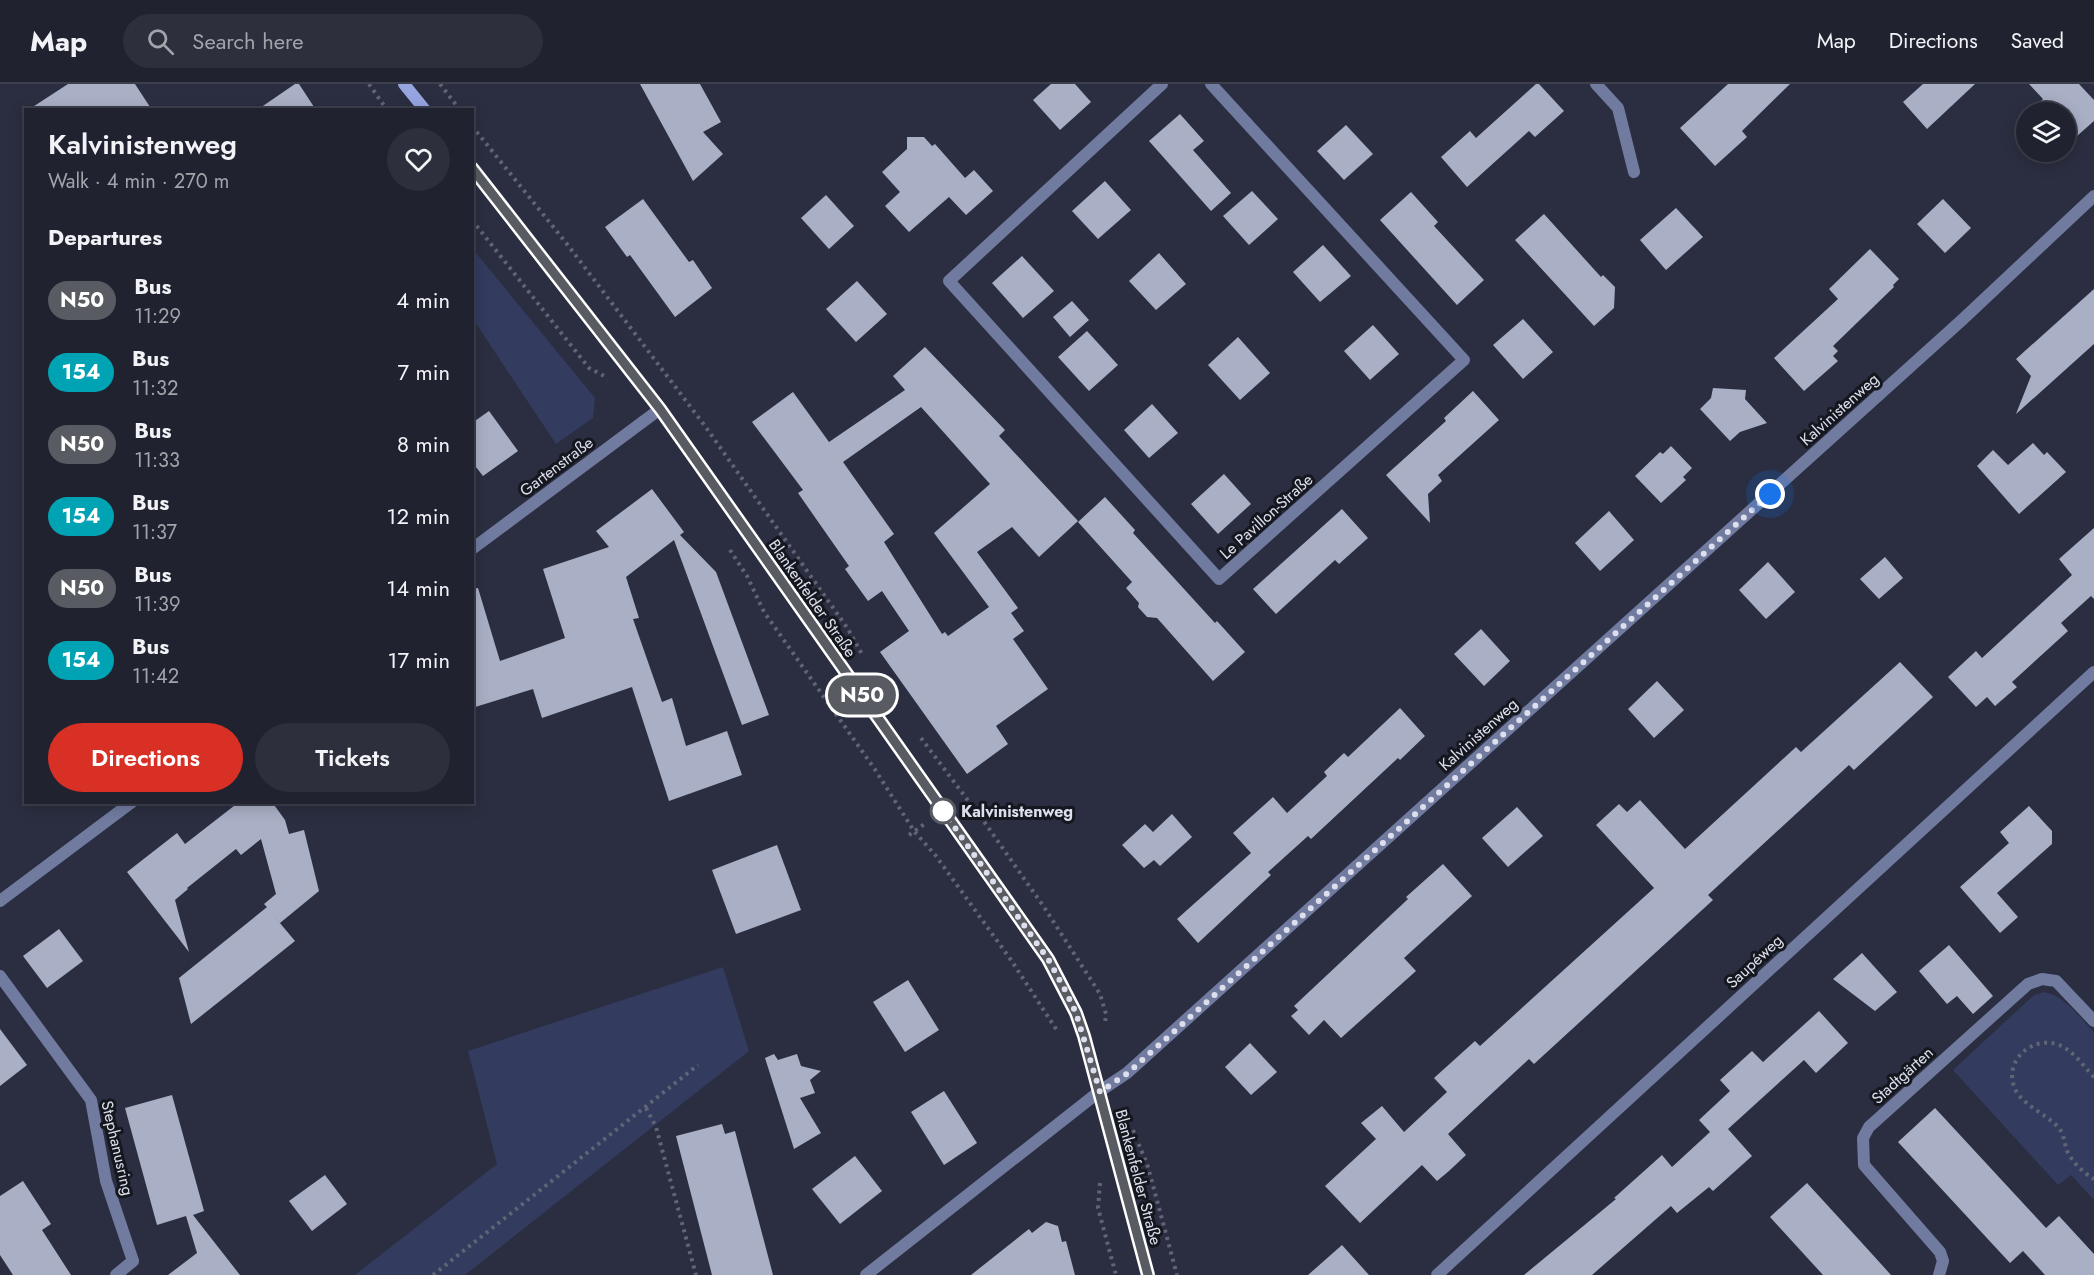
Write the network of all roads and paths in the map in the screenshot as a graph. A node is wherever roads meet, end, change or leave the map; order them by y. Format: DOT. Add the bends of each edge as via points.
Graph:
graph roads {
  1 [pos="369,84"];
  2 [pos="404,84"];
  3 [pos="440,84"];
  4 [pos="1162,84"];
  5 [pos="1211,84"];
  6 [pos="1596,84"];
  7 [pos="386,108"];
  8 [pos="423,108"];
  9 [pos="458,108"];
  10 [pos="474,128"];
  11 [pos="474,171"];
  12 [pos="1634,172"];
  13 [pos="2094,196"];
  14 [pos="474,223"];
  15 [pos="610,380"];
  16 [pos="680,394"];
  17 [pos="660,409"];
  18 [pos="725,541"];
  19 [pos="474,548"];
  20 [pos="2094,672"];
  21 [pos="129,804"];
  22 [pos="926,823"];
  23 [pos="914,831"];
  24 [pos="909,835"];
  25 [pos="0,901"];
  26 [pos="0,976"];
  27 [pos="2094,1021"];
  28 [pos="1059,1033"];
  29 [pos="699,1065"];
  30 [pos="2094,1077"];
  31 [pos="1100,1092"];
  32 [pos="646,1108"];
  33 [pos="1098,1172"];
  34 [pos="2094,1179"];
  35 [pos="116,1275"];
  36 [pos="432,1275"];
  37 [pos="696,1275"];
  38 [pos="866,1275"];
  39 [pos="1116,1275"];
  40 [pos="1148,1275"];
  41 [pos="1437,1275"];
  42 [pos="1939,1275"];
  1 -- 7 [label="path"];
  2 -- 8 [label="street"];
  3 -- 9 [label="path"];
  4 -- 5 [label="street, Le Pavillon-Straße" via="949,281 1219,579 1464,360"];
  6 -- 12 [label="street" via="1618,108"];
  10 -- 16 [label="path"];
  11 -- 17 [label="street, Blankenfelder Straße"];
  13 -- 31 [label="street, Kalvinistenweg" via="1962,320 1140,1062"];
  14 -- 15 [label="path" via="589,368"];
  17 -- 19 [label="street, Gartenstraße"];
  17 -- 31 [label="street, Blankenfelder Straße" via="1048,959 1076,1013"];
  18 -- 23 [label="path" via="764,612"];
  20 -- 41 [label="street, Saupéweg"];
  21 -- 25 [label="street"];
  22 -- 23 [label="path"];
  23 -- 24 [label="path"];
  23 -- 28 [label="path" via="1011,960"];
  26 -- 35 [label="street, Stephanusring" via="91,1100 106,1181 133,1261"];
  27 -- 42 [label="street, Stadtgärten" via="2056,981 2042,979 2028,984 1869,1127 1863,1138 1864,1165 1940,1252 1943,1261"];
  29 -- 32 [label="path"];
  30 -- 34 [label="path" via="2074,1054 2056,1044 2033,1046 2022,1052 2012,1070 2015,1092 2058,1128 2068,1153"];
  31 -- 38 [label="street, Kalvinistenweg"];
  31 -- 40 [label="street, Blankenfelder Straße"];
  32 -- 36 [label="path"];
  32 -- 37 [label="path" via="656,1127"];
  33 -- 39 [label="path" via="1098,1208"];
}
